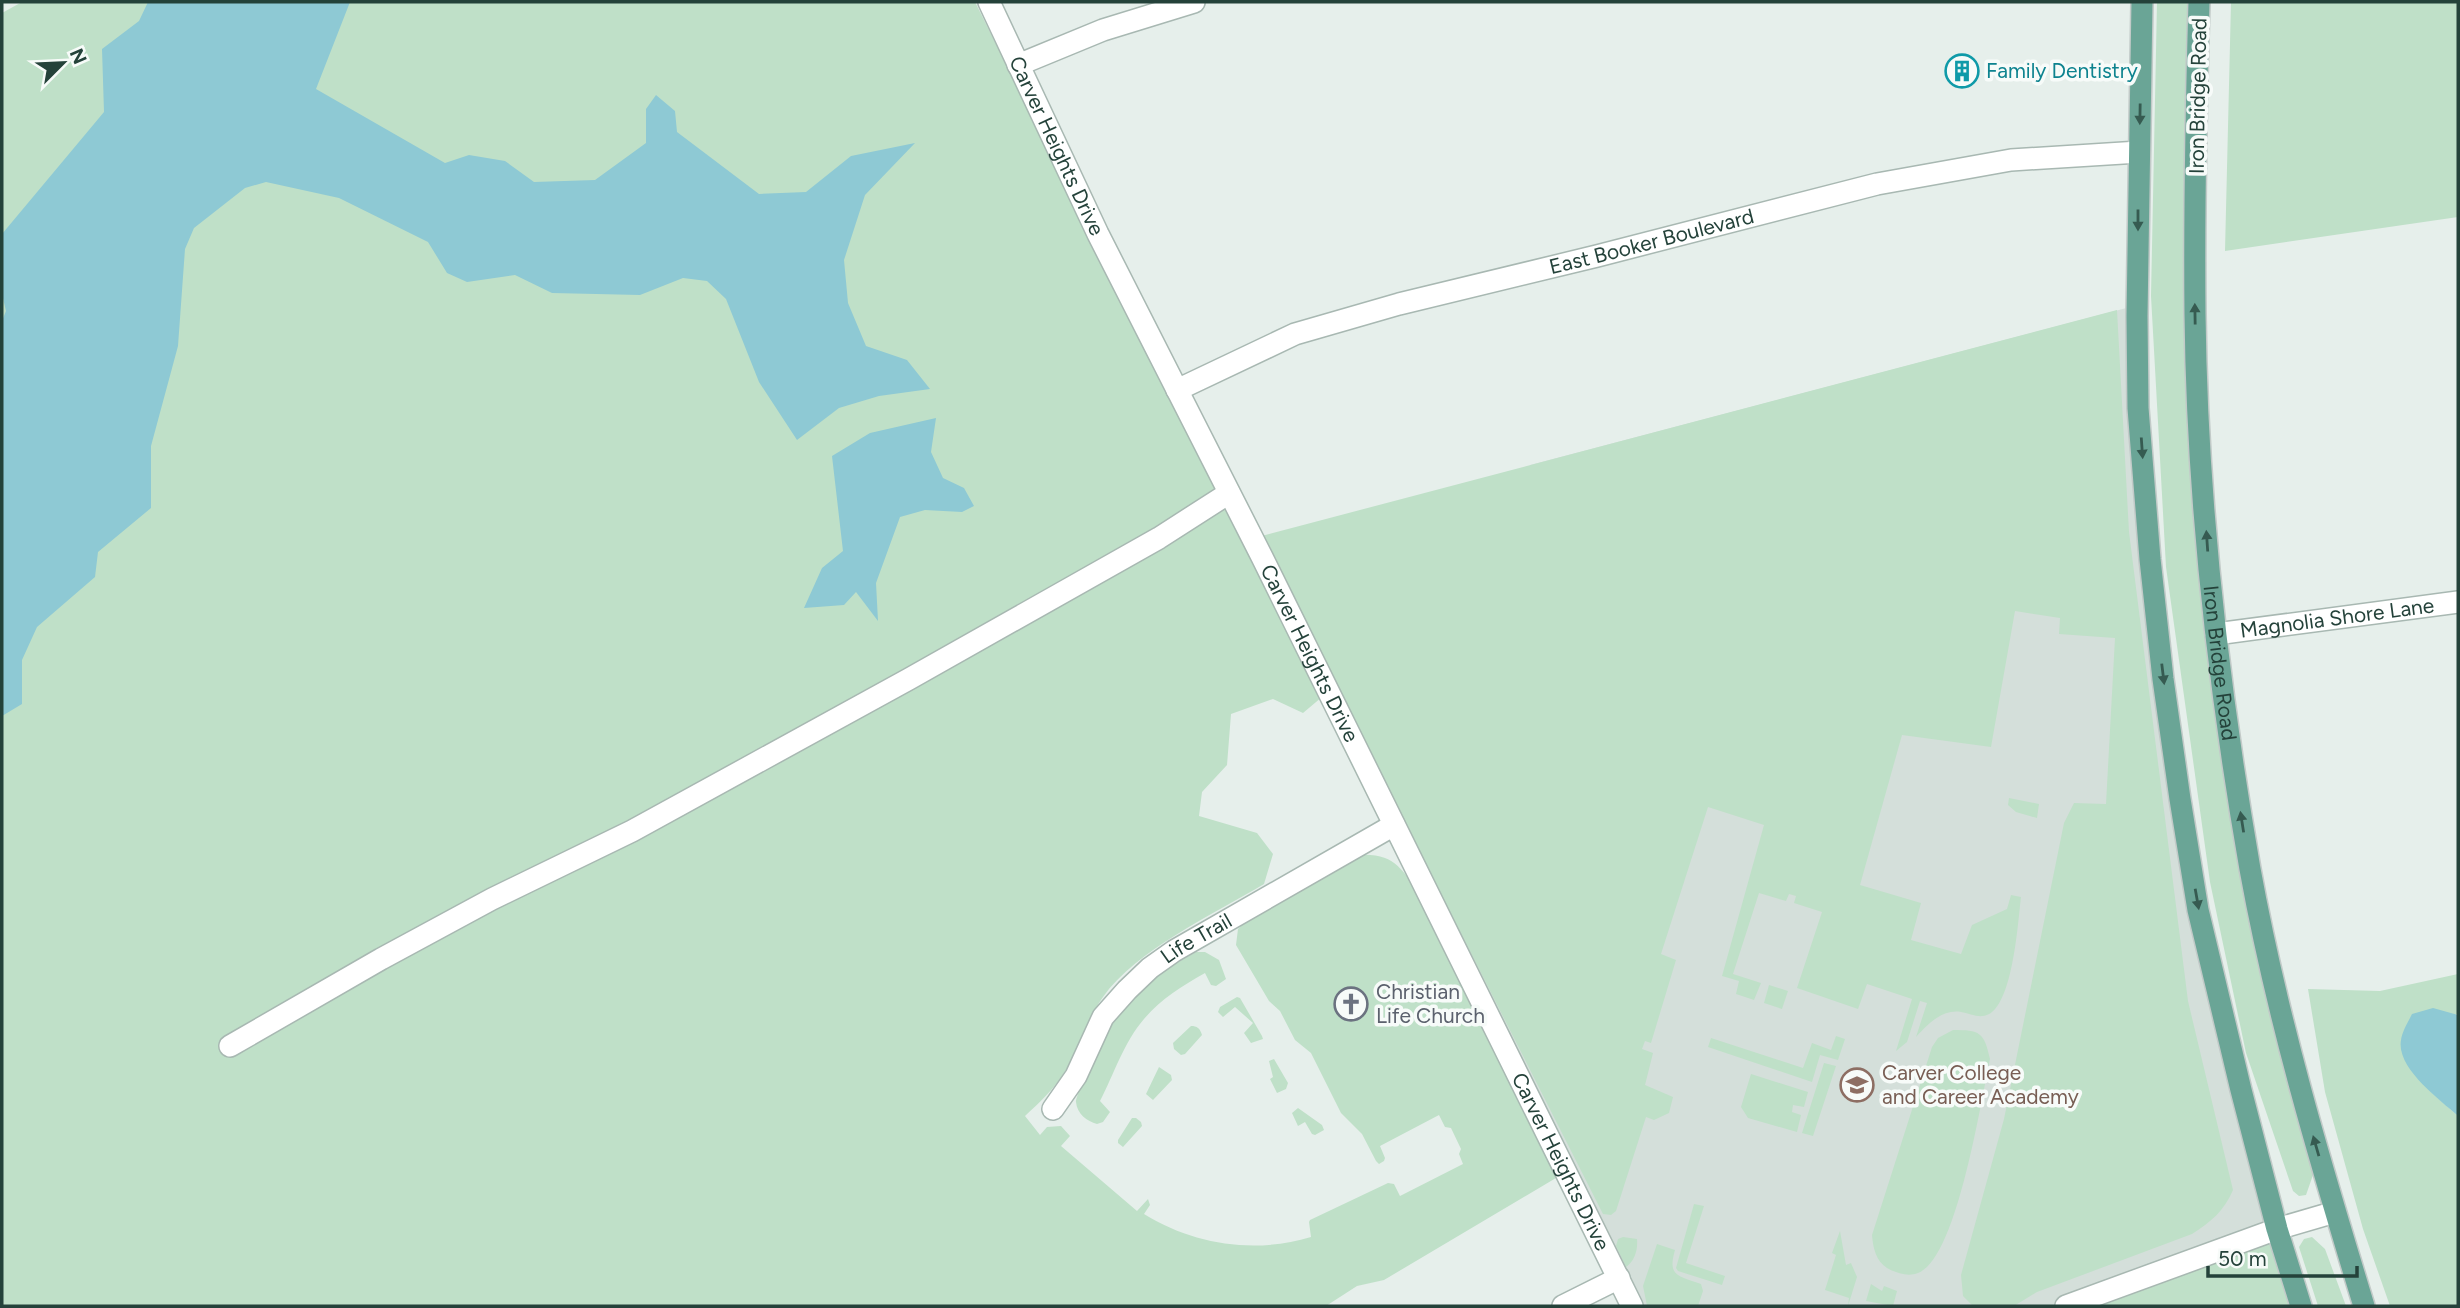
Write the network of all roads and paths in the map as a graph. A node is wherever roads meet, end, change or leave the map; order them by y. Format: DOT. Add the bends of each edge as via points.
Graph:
graph roads {
  1 [pos="989,2"];
  2 [pos="1194,2"];
  3 [pos="2142,2"];
  4 [pos="2199,2"];
  5 [pos="1018,65"];
  6 [pos="2139,152"];
  7 [pos="1177,390"];
  8 [pos="1229,492"];
  9 [pos="2458,602"];
  10 [pos="2216,634"];
  11 [pos="1394,825"];
  12 [pos="230,1046"];
  13 [pos="1053,1109"];
  14 [pos="2335,1212"];
  15 [pos="2277,1229"];
  16 [pos="1619,1278"];
  17 [pos="1625,1304"];
  18 [pos="1563,1306"];
  19 [pos="2066,1306"];
  20 [pos="2301,1306"];
  21 [pos="2364,1306"];
  1 -- 5 [label="street, Carver Heights Drive"];
  2 -- 5 [label="street" via="1103,30"];
  3 -- 6 [label="main road, one-way"];
  10 -- 4 [label="main road, Iron Bridge Road, one-way" via="2200,446 2195,315"];
  5 -- 7 [label="street, Carver Heights Drive"];
  6 -- 7 [label="street, East Booker Boulevard" via="2011,160 1877,184 1295,334"];
  6 -- 15 [label="main road, one-way" via="2138,408 2163,679 2199,910"];
  7 -- 8 [label="street, Carver Heights Drive"];
  8 -- 11 [label="street, Carver Heights Drive"];
  8 -- 12 [label="street" via="1159,538 909,679 632,831 492,899"];
  9 -- 10 [label="street, Magnolia Shore Lane"];
  14 -- 10 [label="main road, Iron Bridge Road, one-way" via="2264,937 2230,748"];
  11 -- 13 [label="street, Life Trail" via="1150,968 1103,1017 1076,1076"];
  11 -- 16 [label="street, Carver Heights Drive"];
  14 -- 15 [label="street"];
  14 -- 21 [label="main road, Iron Bridge Road"];
  15 -- 19 [label="street"];
  15 -- 20 [label="main road"];
  16 -- 17 [label="street, Carver Heights Drive"];
  16 -- 18 [label="street"];
}
